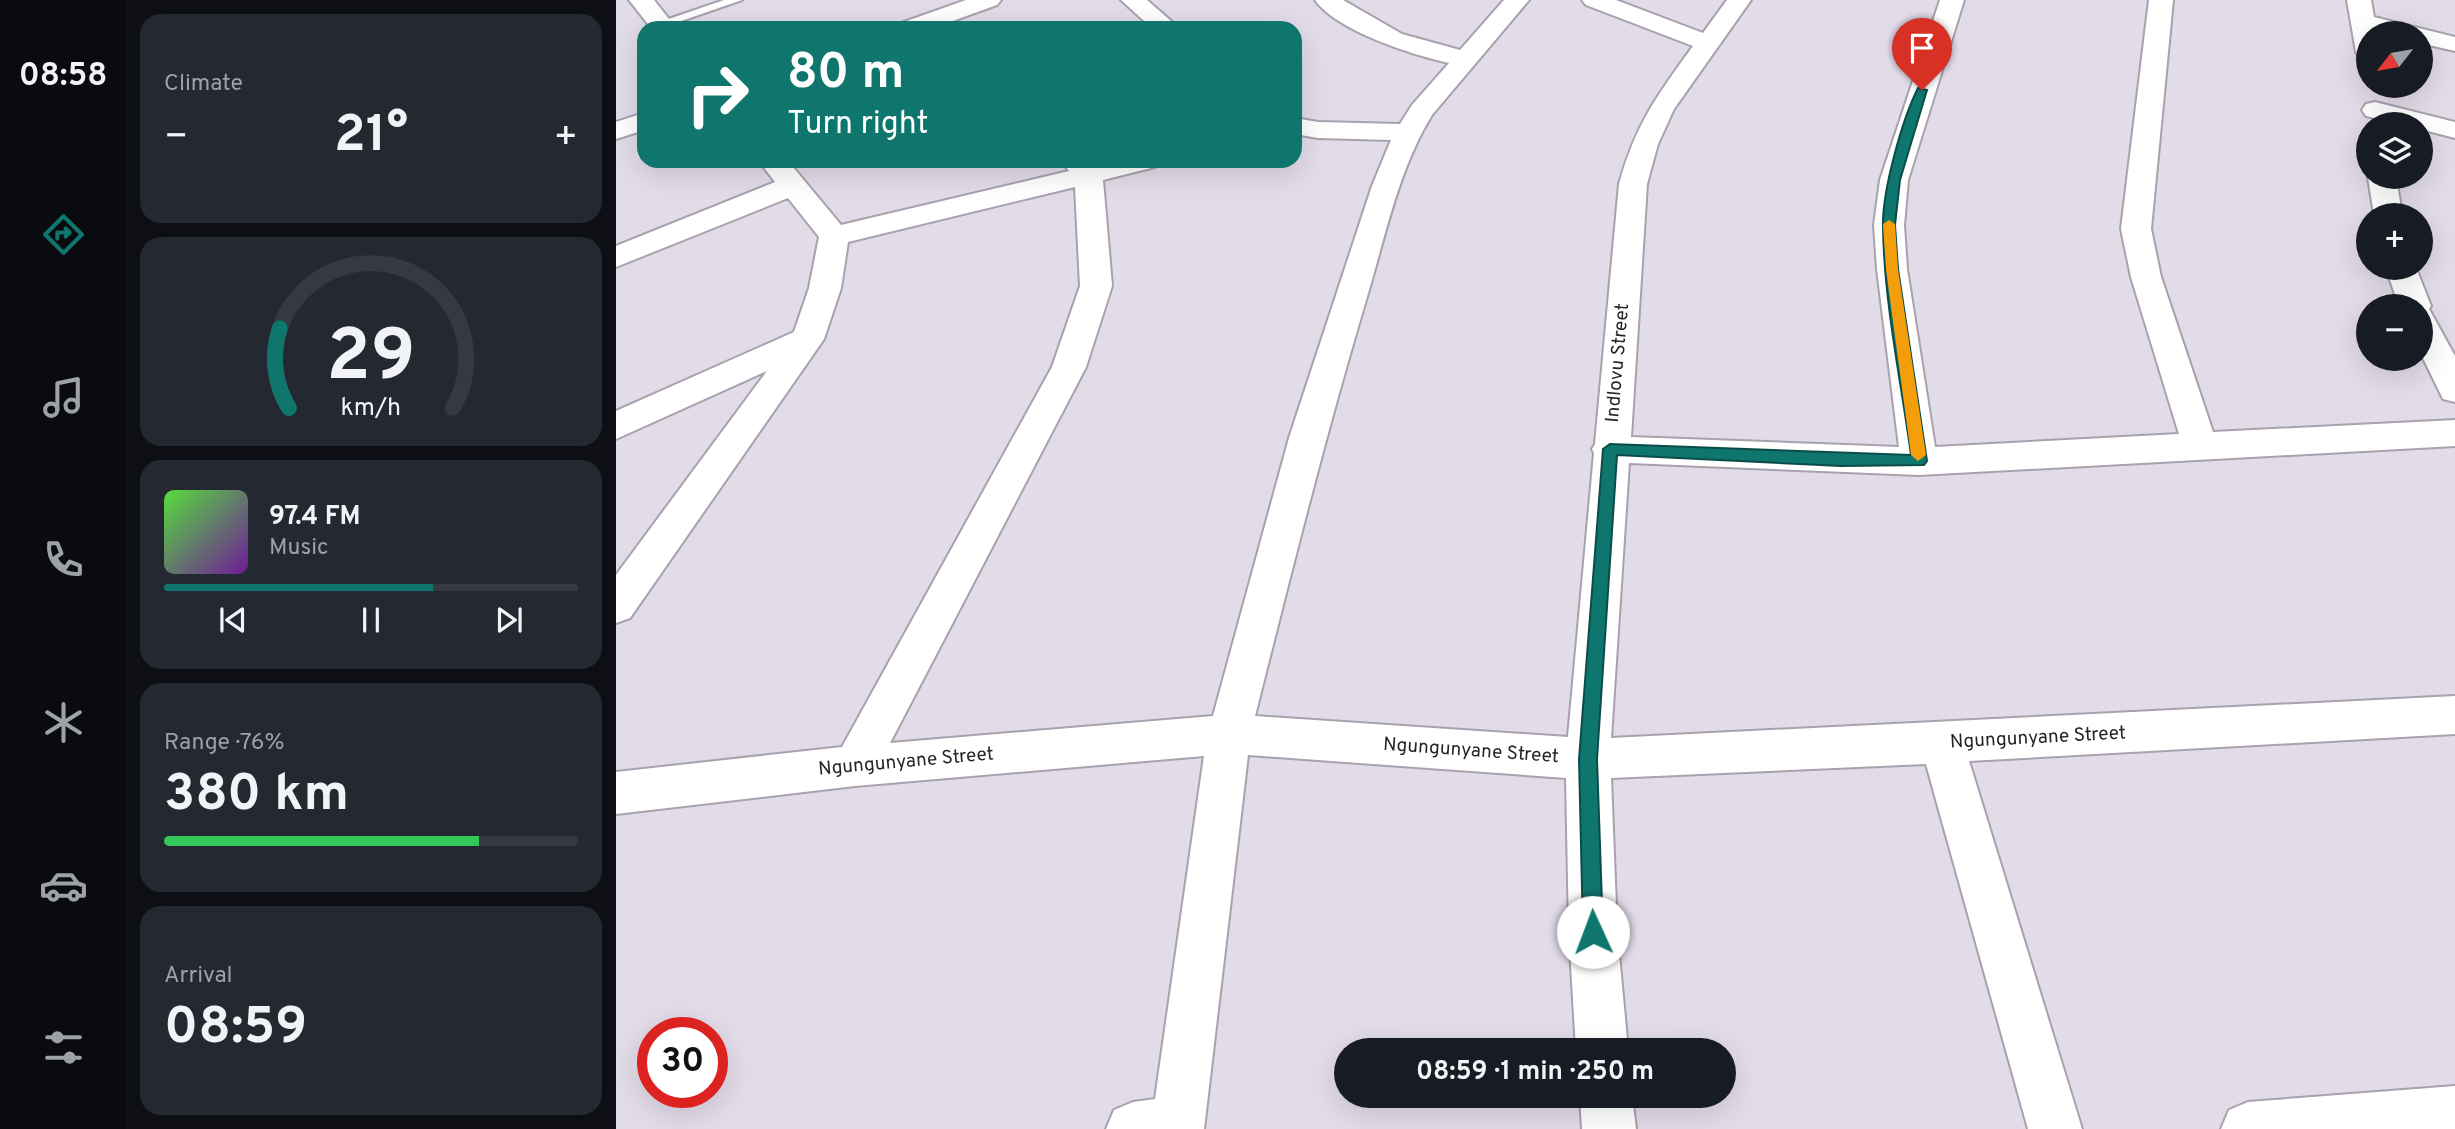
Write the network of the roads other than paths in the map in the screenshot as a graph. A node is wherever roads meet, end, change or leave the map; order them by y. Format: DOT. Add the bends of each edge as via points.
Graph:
graph roads {
  1 [pos="641,0"];
  2 [pos="736,0"];
  3 [pos="989,0"];
  4 [pos="1133,0"];
  5 [pos="1326,0"];
  6 [pos="1517,0"];
  7 [pos="1594,0"];
  8 [pos="1739,0"];
  9 [pos="1952,0"];
  10 [pos="2161,0"];
  11 [pos="2362,11"];
  12 [pos="658,21"];
  13 [pos="676,21"];
  14 [pos="938,21"];
  15 [pos="1158,21"];
  16 [pos="2384,21"];
  17 [pos="2433,39"];
  18 [pos="1708,43"];
  19 [pos="2455,44"];
  20 [pos="1468,59"];
  21 [pos="2374,107"];
  22 [pos="637,124"];
  23 [pos="1302,127"];
  24 [pos="2455,130"];
  25 [pos="616,131"];
  26 [pos="1408,132"];
  27 [pos="1078,168"];
  28 [pos="1082,168"];
  29 [pos="783,173"];
  30 [pos="834,236"];
  31 [pos="616,257"];
  32 [pos="808,340"];
  33 [pos="2433,344"];
  34 [pos="2455,390"];
  35 [pos="616,426"];
  36 [pos="2455,433"];
  37 [pos="2200,446"];
  38 [pos="1610,449"];
  39 [pos="1919,461"];
  40 [pos="616,606"];
  41 [pos="2455,715"];
  42 [pos="1229,734"];
  43 [pos="1942,743"];
  44 [pos="1588,759"];
  45 [pos="855,766"];
  46 [pos="616,793"];
  47 [pos="1601,1038"];
  48 [pos="1607,1108"];
  49 [pos="2455,1112"];
  50 [pos="1162,1127"];
  51 [pos="1609,1129"];
  52 [pos="2055,1129"];
  53 [pos="2248,1129"];
  1 -- 12 [label="street"];
  2 -- 13 [label="lane"];
  3 -- 14 [label="street"];
  4 -- 15 [label="street"];
  5 -- 20 [label="street" via="1385,38 1426,52"];
  6 -- 20 [label="street"];
  7 -- 18 [label="street"];
  8 -- 18 [label="street, Indlovu Street"];
  9 -- 39 [label="street" via="1894,180 1889,225"];
  10 -- 37 [label="street" via="2136,229 2146,277"];
  11 -- 16 [label="street"];
  17 -- 19 [label="street"];
  18 -- 38 [label="street, Indlovu Street" via="1661,109 1644,144 1633,184"];
  20 -- 26 [label="street"];
  21 -- 24 [label="street"];
  22 -- 25 [label="street"];
  23 -- 26 [label="street"];
  26 -- 42 [label="street" via="1386,186 1307,438"];
  27 -- 30 [label="street"];
  28 -- 45 [label="street" via="1096,286 1069,367"];
  29 -- 30 [label="street"];
  29 -- 31 [label="street"];
  30 -- 32 [label="street" via="825,288"];
  32 -- 35 [label="street"];
  32 -- 40 [label="street"];
  33 -- 34 [label="street"];
  36 -- 37 [label="street"];
  37 -- 39 [label="street"];
  38 -- 39 [label="street"];
  38 -- 44 [label="street, Indlovu Street"];
  41 -- 43 [label="street, Ngungunyane Street"];
  42 -- 44 [label="street, Ngungunyane Street"];
  42 -- 45 [label="street, Ngungunyane Street"];
  42 -- 50 [label="street"];
  43 -- 44 [label="street, Ngungunyane Street"];
  43 -- 52 [label="street"];
  44 -- 47 [label="street, Indlovu Street"];
  45 -- 46 [label="street, Ngungunyane Street"];
  48 -- 51 [label="street"];
  49 -- 53 [label="street"];
}
